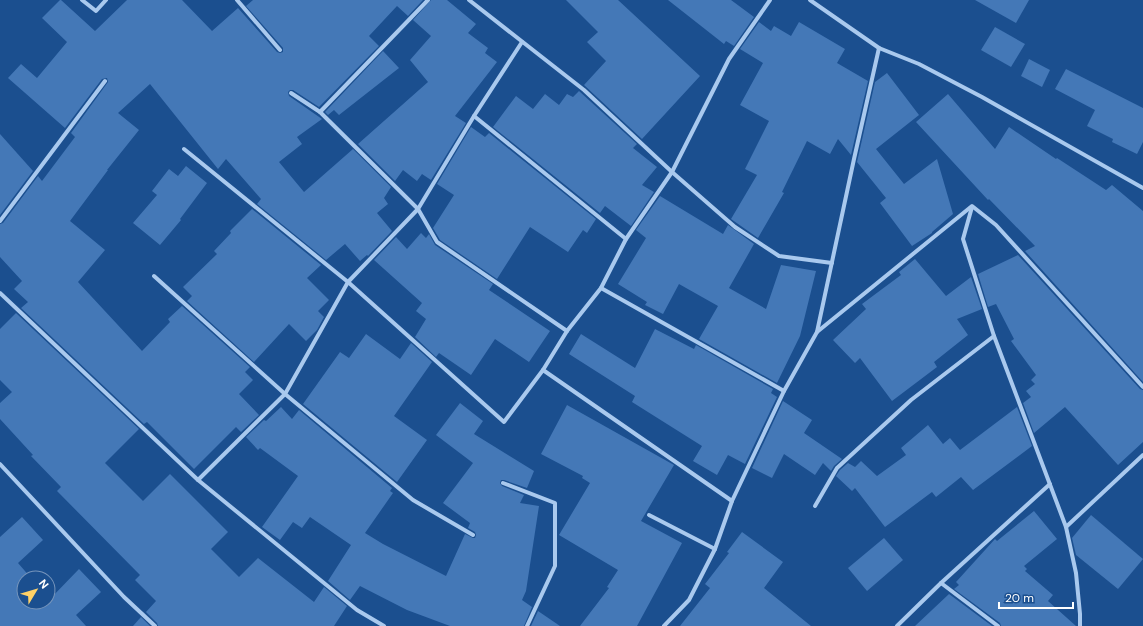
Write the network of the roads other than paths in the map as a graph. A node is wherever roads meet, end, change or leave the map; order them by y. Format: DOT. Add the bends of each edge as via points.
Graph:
graph roads {
  1 [pos="82,0"];
  2 [pos="106,0"];
  3 [pos="237,0"];
  4 [pos="428,0"];
  5 [pos="469,0"];
  6 [pos="770,0"];
  7 [pos="810,0"];
  8 [pos="522,42"];
  9 [pos="879,48"];
  10 [pos="280,50"];
  11 [pos="105,81"];
  12 [pos="291,92"];
  13 [pos="320,112"];
  14 [pos="474,116"];
  15 [pos="184,149"];
  16 [pos="672,172"];
  17 [pos="1143,188"];
  18 [pos="972,206"];
  19 [pos="418,209"];
  20 [pos="0,221"];
  21 [pos="626,238"];
  22 [pos="832,263"];
  23 [pos="154,276"];
  24 [pos="348,282"];
  25 [pos="602,288"];
  26 [pos="0,293"];
  27 [pos="567,331"];
  28 [pos="817,332"];
  29 [pos="994,336"];
  30 [pos="543,370"];
  31 [pos="1143,387"];
  32 [pos="784,391"];
  33 [pos="285,394"];
  34 [pos="1143,455"];
  35 [pos="0,464"];
  36 [pos="198,480"];
  37 [pos="503,483"];
  38 [pos="1050,484"];
  39 [pos="732,501"];
  40 [pos="814,506"];
  41 [pos="649,514"];
  42 [pos="1066,527"];
  43 [pos="473,535"];
  44 [pos="715,549"];
  45 [pos="941,583"];
  46 [pos="155,626"];
  47 [pos="384,626"];
  48 [pos="527,626"];
  49 [pos="664,626"];
  50 [pos="897,626"];
  51 [pos="998,626"];
  52 [pos="1080,626"];
  1 -- 2 [label="street" via="96,11"];
  3 -- 10 [label="street"];
  4 -- 13 [label="street"];
  5 -- 8 [label="street"];
  6 -- 16 [label="street" via="729,59"];
  7 -- 9 [label="street"];
  8 -- 14 [label="street"];
  8 -- 16 [label="street" via="584,90"];
  9 -- 17 [label="street" via="919,64 982,97"];
  9 -- 22 [label="street"];
  11 -- 20 [label="street"];
  12 -- 13 [label="street"];
  13 -- 19 [label="street"];
  14 -- 19 [label="street"];
  14 -- 21 [label="street"];
  15 -- 24 [label="street"];
  16 -- 21 [label="street"];
  16 -- 22 [label="street" via="735,227 779,256"];
  18 -- 28 [label="street"];
  18 -- 29 [label="street" via="963,239"];
  18 -- 31 [label="street" via="996,225"];
  19 -- 24 [label="street"];
  19 -- 27 [label="street" via="437,242"];
  21 -- 25 [label="street"];
  22 -- 28 [label="street"];
  23 -- 33 [label="street"];
  24 -- 30 [label="street" via="504,422"];
  24 -- 33 [label="street"];
  25 -- 27 [label="street"];
  25 -- 32 [label="street"];
  26 -- 36 [label="street"];
  27 -- 30 [label="street"];
  28 -- 32 [label="street"];
  29 -- 38 [label="street"];
  29 -- 40 [label="street" via="912,400 837,468"];
  30 -- 39 [label="street"];
  32 -- 39 [label="street"];
  33 -- 36 [label="street"];
  33 -- 43 [label="street" via="413,500"];
  34 -- 42 [label="street"];
  35 -- 46 [label="street" via="124,597"];
  36 -- 47 [label="street" via="357,610"];
  37 -- 48 [label="street" via="555,503 555,566"];
  38 -- 42 [label="street"];
  38 -- 45 [label="street"];
  39 -- 44 [label="street"];
  41 -- 44 [label="street"];
  42 -- 52 [label="street" via="1076,573"];
  44 -- 49 [label="street" via="689,600"];
  45 -- 50 [label="street"];
  45 -- 51 [label="street"];
}
